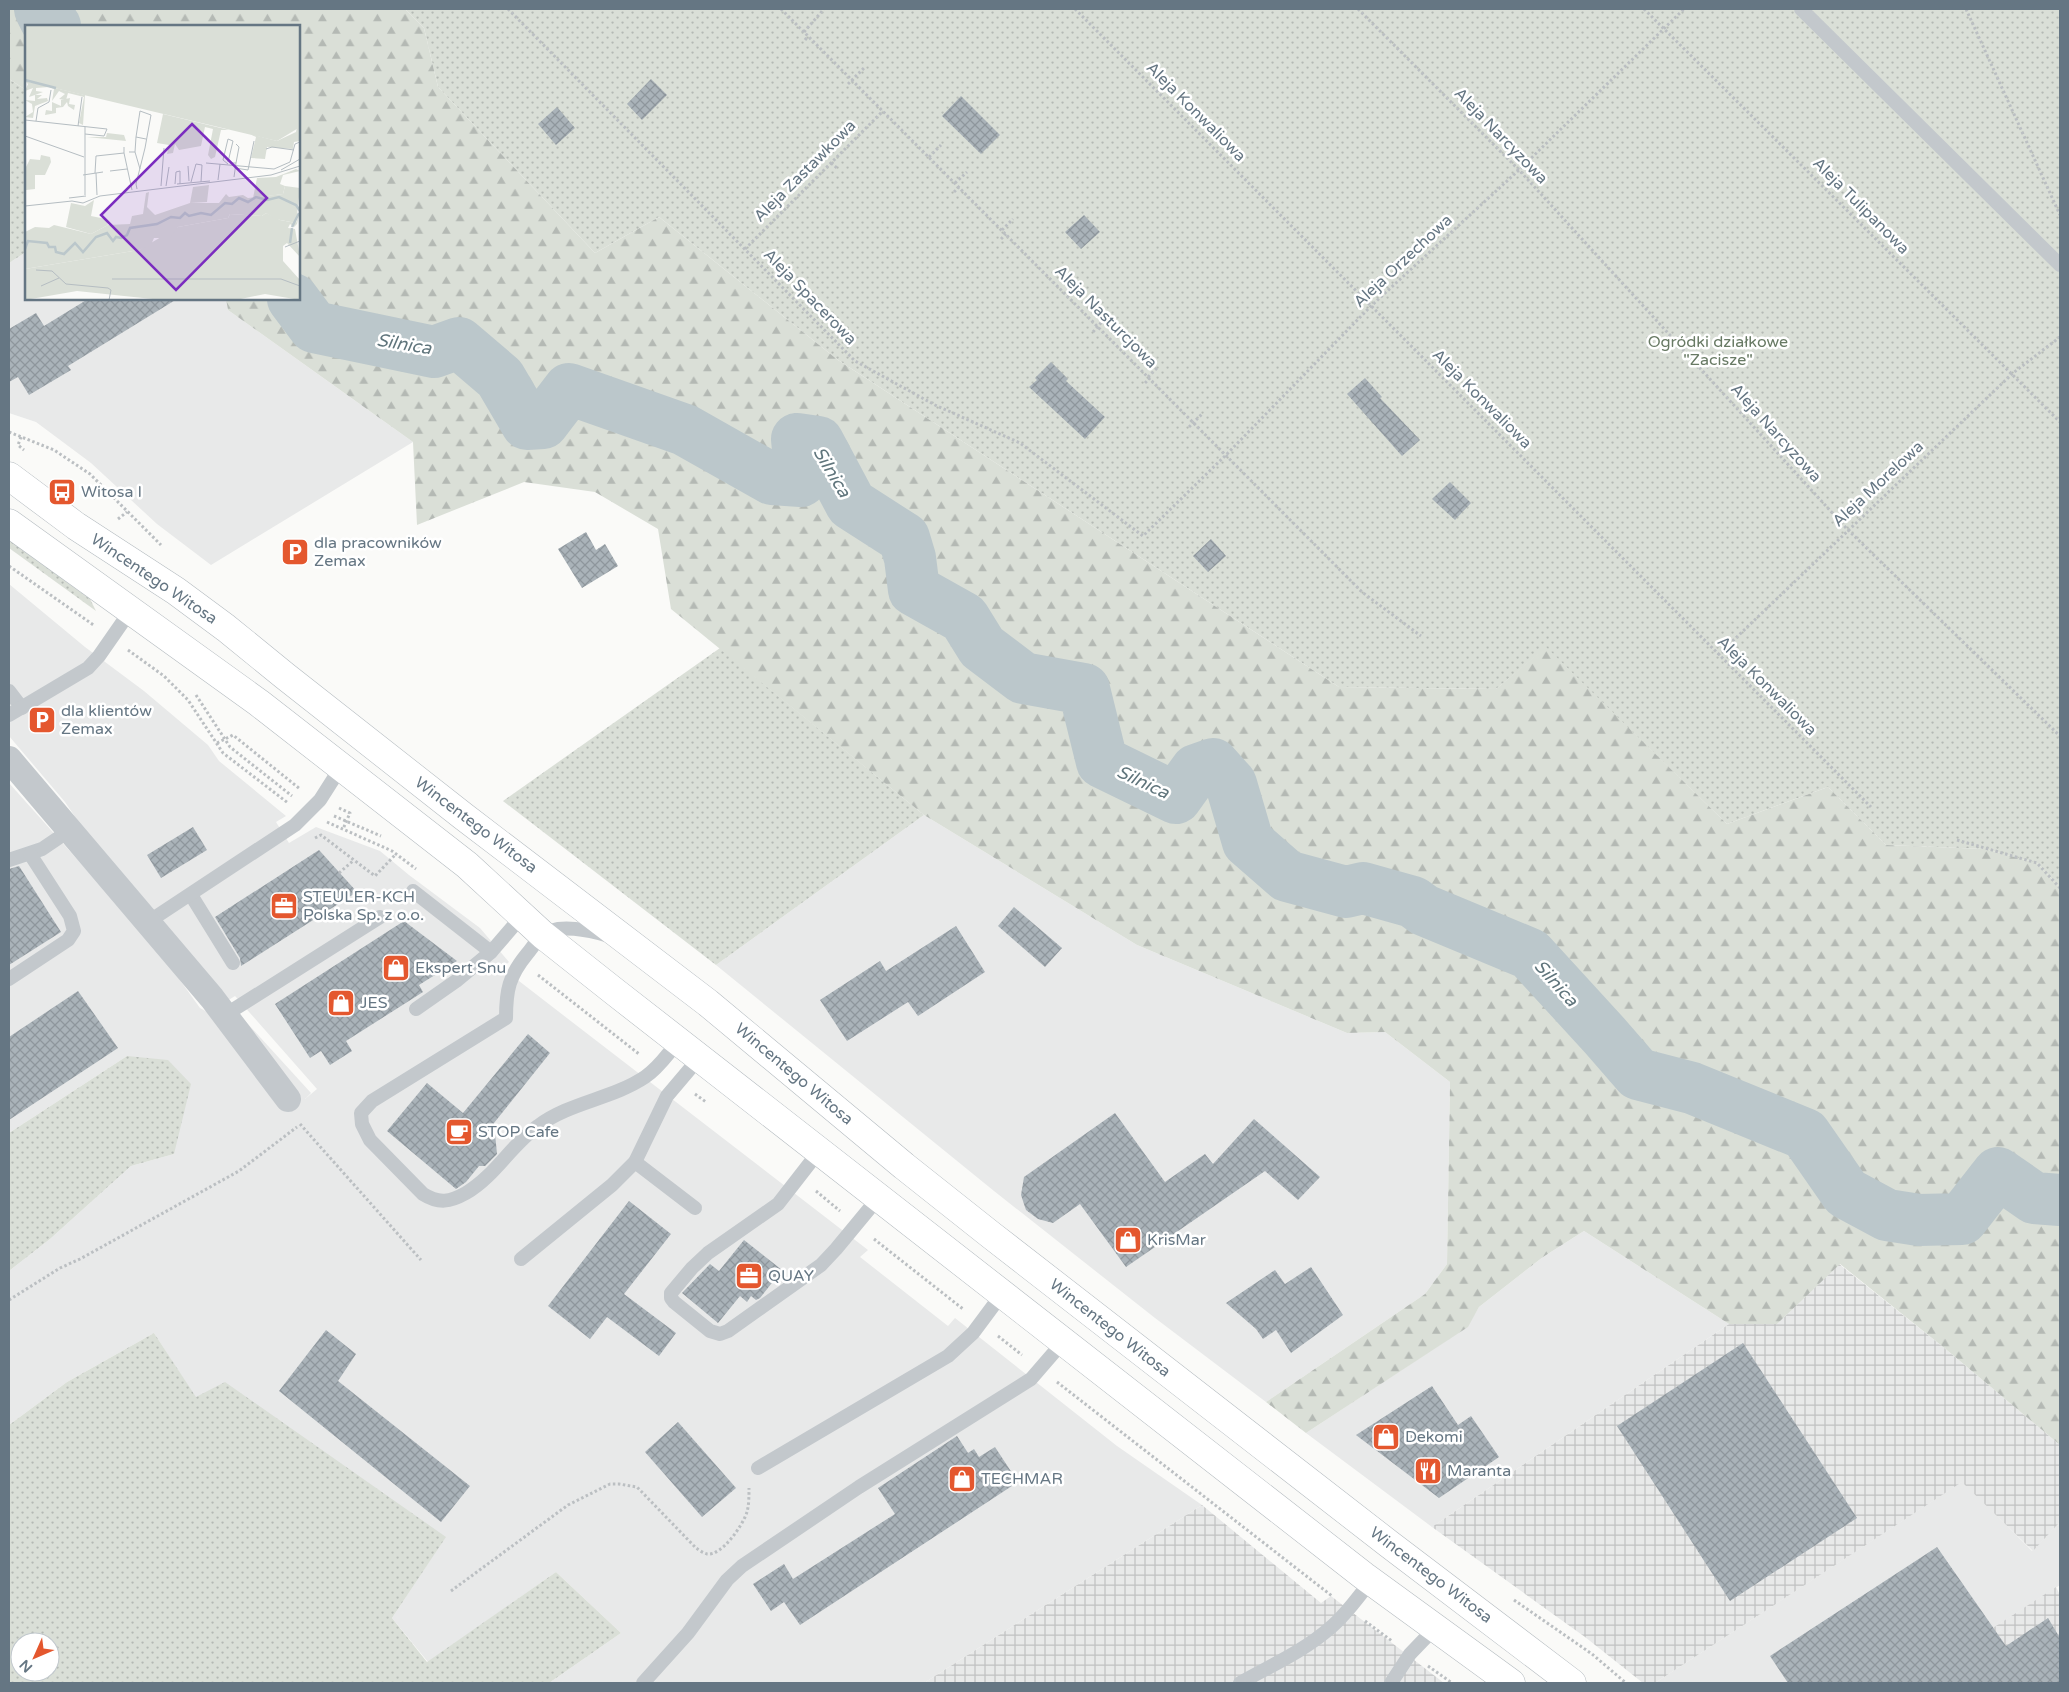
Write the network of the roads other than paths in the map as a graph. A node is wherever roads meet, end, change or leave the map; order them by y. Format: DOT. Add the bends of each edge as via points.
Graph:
graph roads {
  1 [pos="1801,9"];
  2 [pos="2060,265"];
  3 [pos="9,476"];
  4 [pos="9,523"];
  5 [pos="130,610"];
  6 [pos="9,691"];
  7 [pos="22,708"];
  8 [pos="9,715"];
  9 [pos="9,759"];
  10 [pos="341,767"];
  11 [pos="70,830"];
  12 [pos="30,854"];
  13 [pos="9,860"];
  14 [pos="413,891"];
  15 [pos="191,895"];
  16 [pos="522,916"];
  17 [pos="380,917"];
  18 [pos="148,922"];
  19 [pos="543,935"];
  20 [pos="629,942"];
  21 [pos="491,952"];
  22 [pos="233,963"];
  23 [pos="9,979"];
  24 [pos="416,1010"];
  25 [pos="225,1014"];
  26 [pos="690,1049"];
  27 [pos="288,1099"];
  28 [pos="820,1150"];
  29 [pos="635,1162"];
  30 [pos="879,1197"];
  31 [pos="695,1208"];
  32 [pos="521,1259"];
  33 [pos="1002,1294"];
  34 [pos="1063,1342"];
  35 [pos="758,1468"];
  36 [pos="1370,1580"];
  37 [pos="1435,1628"];
  38 [pos="643,1683"];
  39 [pos="1240,1683"];
  40 [pos="1391,1683"];
  41 [pos="1511,1683"];
  42 [pos="1572,1683"];
  1 -- 2 [label="lane"];
  3 -- 20 [label="main road, Wincentego Witosa" via="76,526 226,628 463,816"];
  4 -- 5 [label="main road"];
  5 -- 7 [label="lane" via="88,668"];
  5 -- 10 [label="main road"];
  6 -- 7 [label="lane"];
  7 -- 8 [label="lane"];
  9 -- 11 [label="street"];
  10 -- 15 [label="lane" via="308,813 280,836"];
  10 -- 16 [label="main road" via="467,865"];
  11 -- 12 [label="lane"];
  11 -- 18 [label="street"];
  12 -- 13 [label="lane"];
  12 -- 23 [label="lane" via="70,916 74,931 68,940"];
  14 -- 21 [label="lane"];
  15 -- 18 [label="lane"];
  15 -- 22 [label="lane"];
  16 -- 19 [label="main road"];
  16 -- 21 [label="lane"];
  17 -- 25 [label="lane"];
  18 -- 25 [label="street"];
  19 -- 20 [label="lane" via="570,929 589,930"];
  19 -- 26 [label="main road"];
  19 -- 26 [label="lane" via="511,978 506,1018 372,1101 361,1112 362,1124 370,1140 423,1194 434,1201 447,1201 465,1194 483,1181 538,1126 562,1111 614,1093"];
  20 -- 42 [label="main road, Wincentego Witosa" via="780,1061 990,1235"];
  21 -- 24 [label="lane"];
  25 -- 27 [label="street"];
  26 -- 28 [label="main road"];
  26 -- 29 [label="lane" via="679,1083 658,1110"];
  28 -- 30 [label="main road"];
  28 -- 30 [label="lane" via="778,1204 692,1268 671,1293 674,1302 710,1331 720,1334 728,1331 821,1265"];
  29 -- 31 [label="lane"];
  29 -- 32 [label="lane"];
  30 -- 33 [label="main road"];
  33 -- 34 [label="main road"];
  33 -- 35 [label="lane" via="982,1324 948,1356"];
  34 -- 36 [label="main road"];
  34 -- 38 [label="lane" via="1031,1379 859,1487 742,1566"];
  36 -- 37 [label="main road"];
  36 -- 39 [label="lane" via="1329,1630"];
  37 -- 40 [label="lane" via="1410,1654"];
  37 -- 41 [label="main road"];
}
